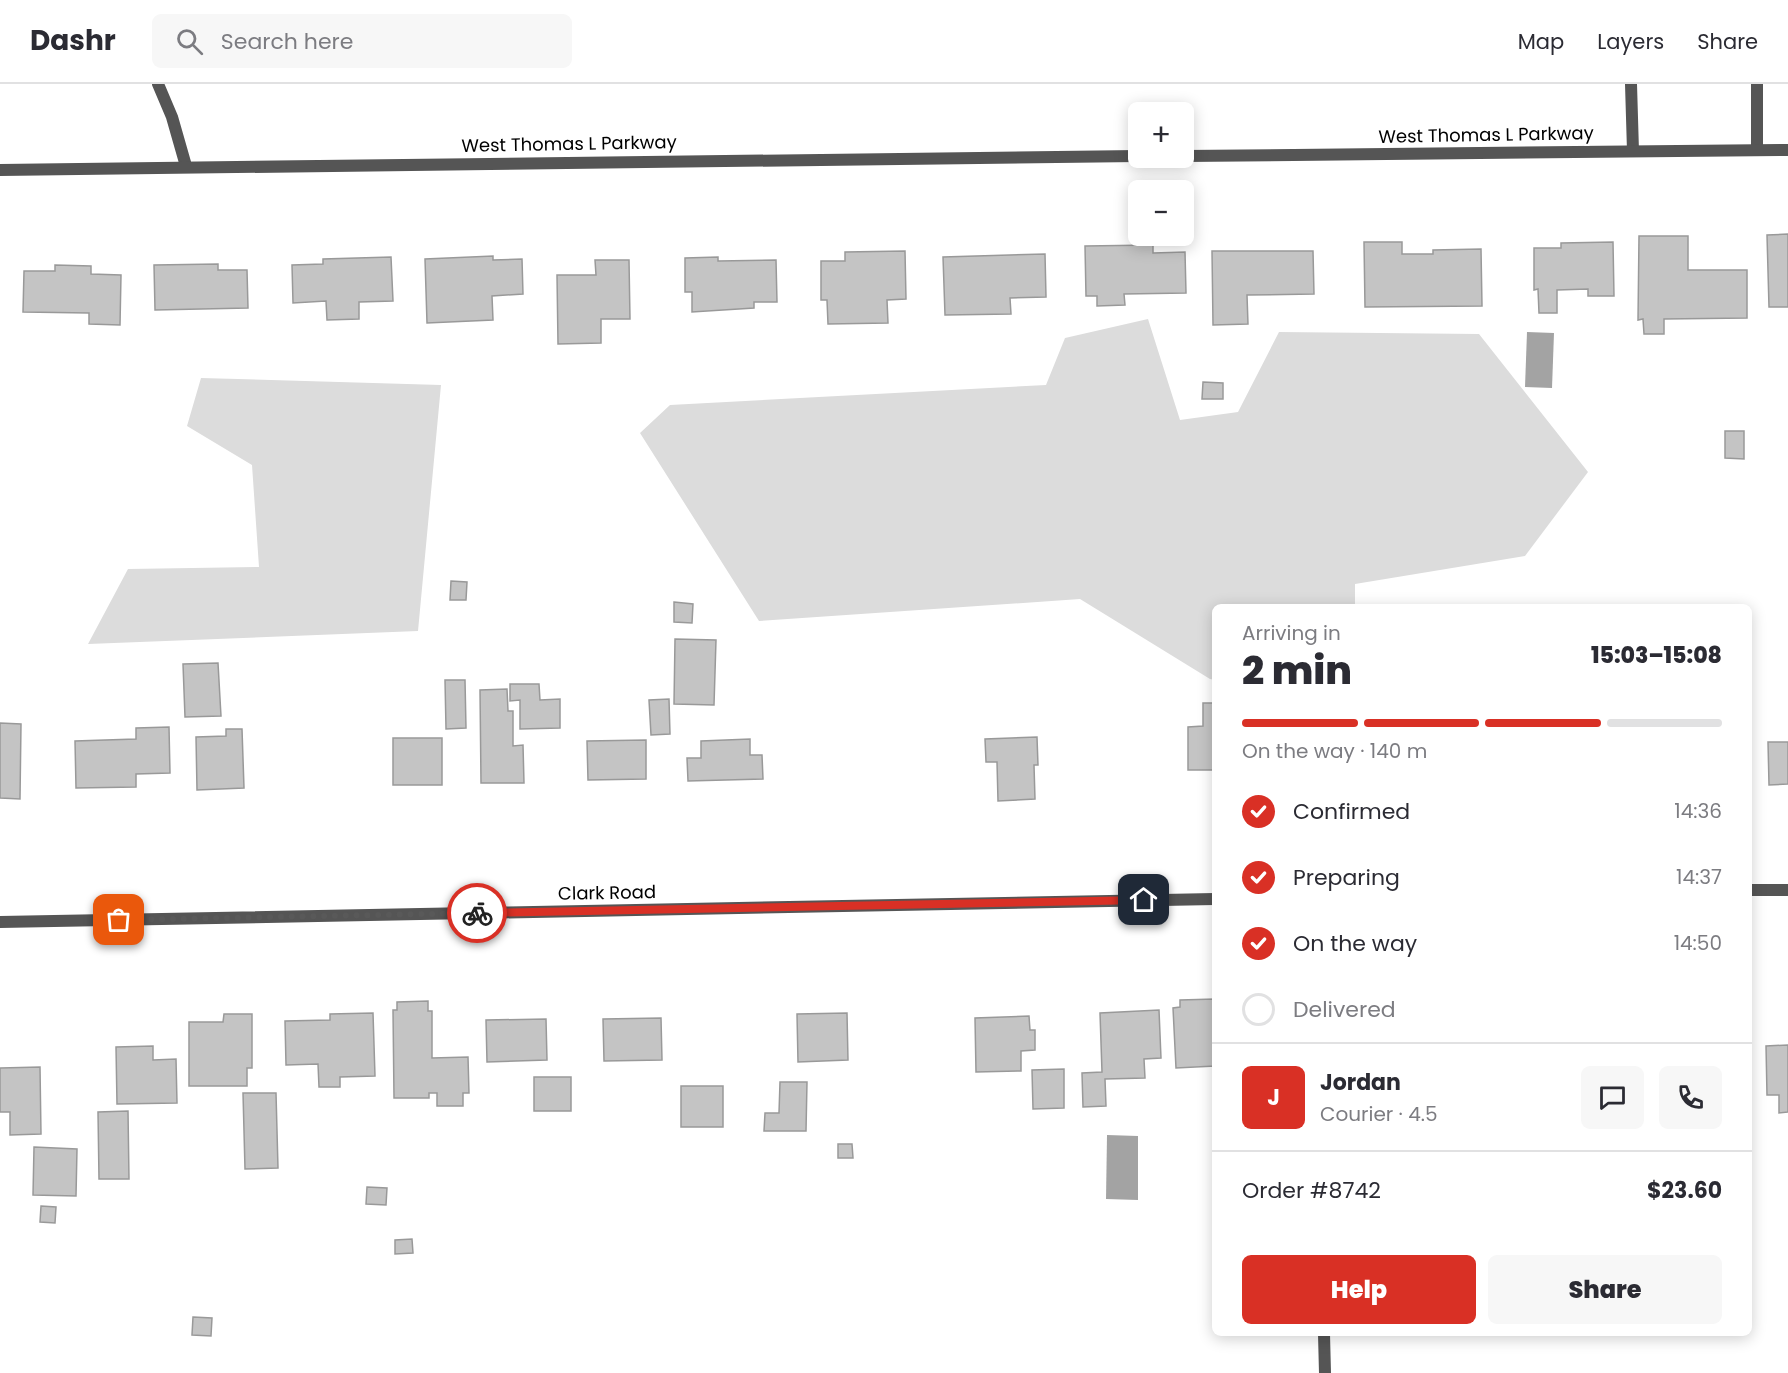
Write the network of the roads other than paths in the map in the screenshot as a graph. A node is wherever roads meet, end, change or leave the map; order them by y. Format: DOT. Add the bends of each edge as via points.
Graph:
graph roads {
  1 [pos="158,84"];
  2 [pos="1631,84"];
  3 [pos="1757,84"];
  4 [pos="1757,150"];
  5 [pos="1788,150"];
  6 [pos="1633,151"];
  7 [pos="1128,156"];
  8 [pos="1194,156"];
  9 [pos="186,166"];
  10 [pos="0,170"];
  11 [pos="1752,890"];
  12 [pos="1788,890"];
  13 [pos="1212,899"];
  14 [pos="0,922"];
  15 [pos="1324,1336"];
  16 [pos="1325,1373"];
  1 -- 9 [label="street"];
  2 -- 6 [label="street"];
  3 -- 4 [label="street"];
  4 -- 5 [label="street, West Thomas L Parkway"];
  4 -- 6 [label="street, West Thomas L Parkway"];
  6 -- 8 [label="street, West Thomas L Parkway"];
  7 -- 9 [label="street, West Thomas L Parkway"];
  9 -- 10 [label="street, West Thomas L Parkway"];
  11 -- 12 [label="street"];
  13 -- 14 [label="street, Clark Road"];
  15 -- 16 [label="street"];
}
